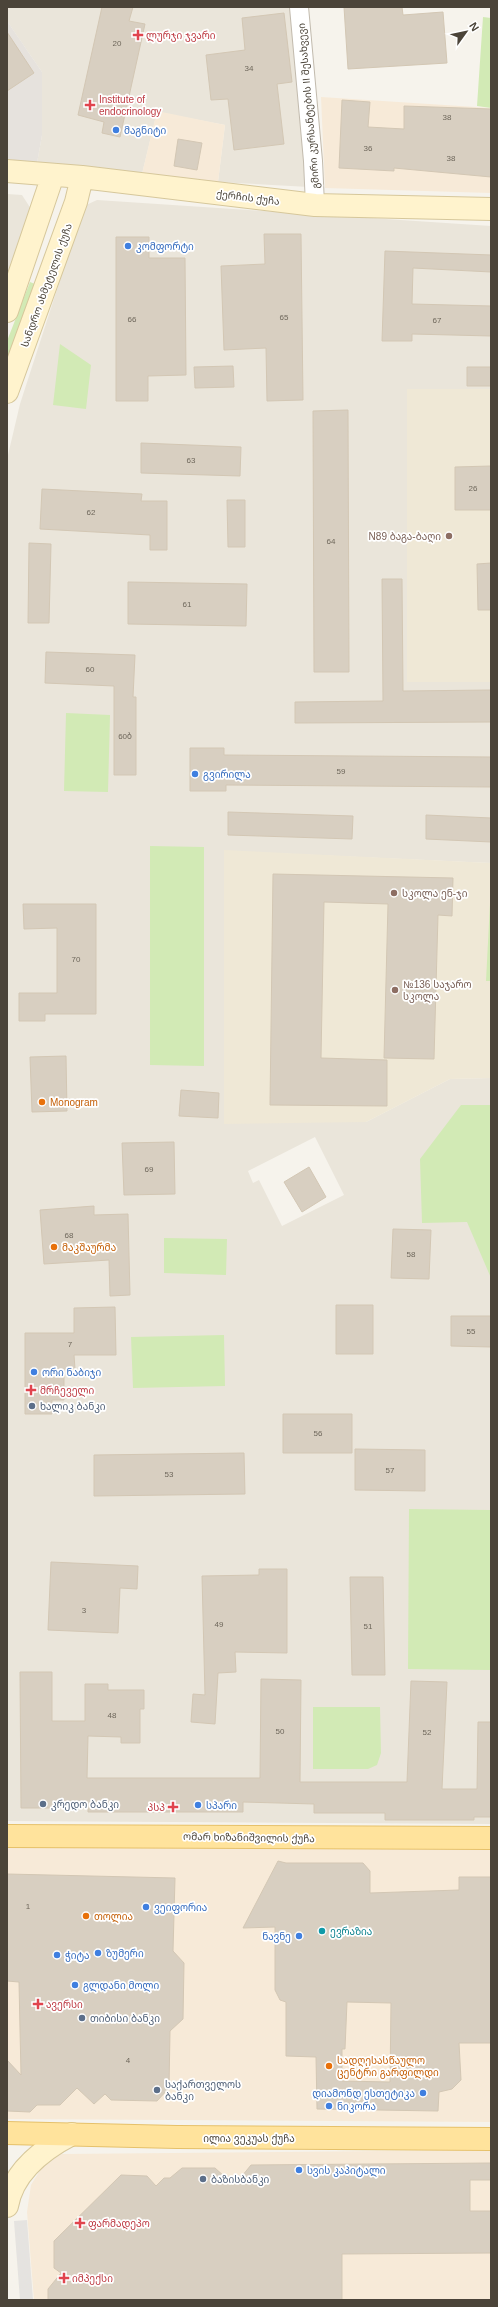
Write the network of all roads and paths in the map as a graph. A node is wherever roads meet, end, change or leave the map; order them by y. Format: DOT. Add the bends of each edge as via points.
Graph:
graph roads {
  1 [pos="299,7"];
  2 [pos="7,171"];
  3 [pos="53,175"];
  4 [pos="82,177"];
  5 [pos="315,205"];
  6 [pos="491,209"];
  7 [pos="21,270"];
  8 [pos="48,280"];
  9 [pos="7,311"];
  10 [pos="7,392"];
  11 [pos="7,1836"];
  12 [pos="491,1838"];
  13 [pos="7,2133"];
  14 [pos="72,2134"];
  15 [pos="491,2139"];
  16 [pos="10,2196"];
  1 -- 5 [label="street, გმირი კურსანტების II შესახვევი"];
  2 -- 3 [label="main road, ქერჩის ქუჩა"];
  3 -- 4 [label="main road, ქერჩის ქუჩა"];
  3 -- 7 [label="main road"];
  4 -- 5 [label="main road, ქერჩის ქუჩა"];
  4 -- 8 [label="main road, სანდრო ახმეტელის ქუჩა" via="76,202"];
  5 -- 6 [label="main road, ქერჩის ქუჩა"];
  7 -- 8 [label="main road"];
  7 -- 9 [label="main road"];
  8 -- 10 [label="main road, სანდრო ახმეტელის ქუჩა"];
  11 -- 12 [label="main road, ომარ ხიზანიშვილის ქუჩა"];
  13 -- 14 [label="main road, ილია ვეკუას ქუჩა"];
  14 -- 15 [label="main road, ილია ვეკუას ქუჩა" via="185,2138"];
  14 -- 16 [label="main road" via="46,2149 33,2161"];
}
